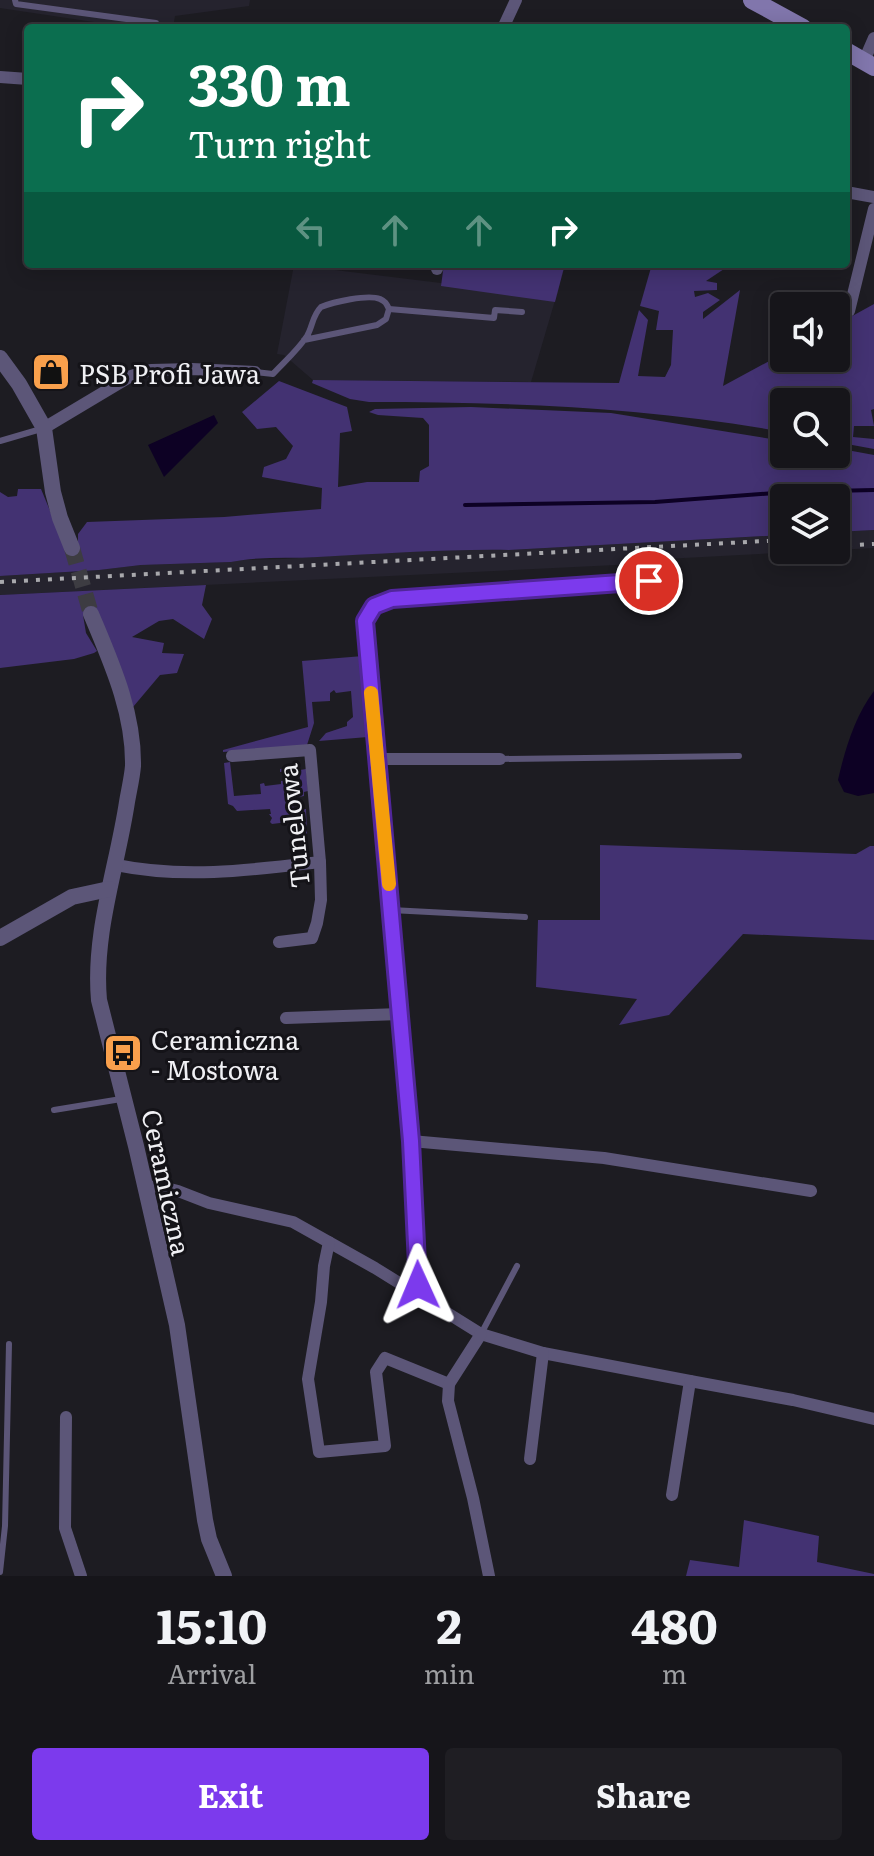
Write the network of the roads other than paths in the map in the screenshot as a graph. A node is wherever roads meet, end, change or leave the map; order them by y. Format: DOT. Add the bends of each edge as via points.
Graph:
graph roads {
  1 [pos="15,0"];
  2 [pos="516,0"];
  3 [pos="752,0"];
  4 [pos="156,23"];
  5 [pos="505,24"];
  6 [pos="796,24"];
  7 [pos="874,38"];
  8 [pos="850,53"];
  9 [pos="869,64"];
  10 [pos="0,77"];
  11 [pos="24,79"];
  12 [pos="850,193"];
  13 [pos="874,197"];
  14 [pos="874,209"];
  15 [pos="850,307"];
  16 [pos="389,309"];
  17 [pos="522,312"];
  18 [pos="304,340"];
  19 [pos="0,358"];
  20 [pos="255,372"];
  21 [pos="44,428"];
  22 [pos="0,441"];
  23 [pos="72,548"];
  24 [pos="649,581"];
  25 [pos="91,614"];
  26 [pos="232,756"];
  27 [pos="739,756"];
  28 [pos="377,759"];
  29 [pos="500,759"];
  30 [pos="320,862"];
  31 [pos="116,865"];
  32 [pos="109,889"];
  33 [pos="391,910"];
  34 [pos="525,917"];
  35 [pos="0,938"];
  36 [pos="279,942"];
  37 [pos="400,1014"];
  38 [pos="286,1018"];
  39 [pos="125,1098"];
  40 [pos="54,1110"];
  41 [pos="411,1141"];
  42 [pos="145,1188"];
  43 [pos="811,1191"];
  44 [pos="329,1242"];
  45 [pos="517,1266"];
  46 [pos="415,1292"];
  47 [pos="481,1334"];
  48 [pos="9,1344"];
  49 [pos="543,1353"];
  50 [pos="690,1381"];
  51 [pos="449,1384"];
  52 [pos="66,1417"];
  53 [pos="874,1419"];
  54 [pos="530,1459"];
  55 [pos="672,1495"];
  56 [pos="0,1572"];
  57 [pos="81,1576"];
  58 [pos="224,1576"];
  59 [pos="489,1576"];
  1 -- 4 [label="lane"];
  2 -- 5 [label="street"];
  3 -- 6 [label="main road"];
  7 -- 9 [label="street"];
  8 -- 9 [label="main road"];
  10 -- 11 [label="street"];
  12 -- 13 [label="street"];
  14 -- 15 [label="street"];
  16 -- 17 [label="lane" via="494,318 495,310"];
  16 -- 18 [label="lane" via="377,325"];
  16 -- 18 [label="lane" via="368,297 328,304 316,311"];
  18 -- 20 [label="lane" via="273,374"];
  19 -- 21 [label="street"];
  20 -- 21 [label="street" via="151,370 131,376"];
  21 -- 22 [label="lane"];
  21 -- 23 [label="street" via="53,492"];
  24 -- 28 [label="street" via="392,599 374,606 365,621"];
  25 -- 31 [label="street, Ceramiczna" via="127,711 132,740 133,768"];
  26 -- 30 [label="street, Tunelowa" via="310,750"];
  27 -- 29 [label="lane"];
  28 -- 29 [label="street"];
  28 -- 33 [label="street"];
  30 -- 31 [label="street" via="220,873"];
  30 -- 36 [label="street, Tunelowa" via="321,900 312,938"];
  31 -- 32 [label="street, Ceramiczna"];
  32 -- 35 [label="street" via="72,897"];
  32 -- 39 [label="street, Ceramiczna" via="97,977"];
  33 -- 34 [label="lane"];
  33 -- 37 [label="street"];
  37 -- 38 [label="street"];
  37 -- 41 [label="street"];
  39 -- 40 [label="lane"];
  39 -- 42 [label="street, Ceramiczna"];
  41 -- 43 [label="street" via="604,1158"];
  41 -- 46 [label="street" via="419,1274"];
  42 -- 44 [label="street" via="158,1186 280,1218"];
  42 -- 58 [label="street, Ceramiczna" via="179,1339 205,1520"];
  44 -- 46 [label="street"];
  44 -- 51 [label="street" via="308,1379 319,1452 385,1446 376,1372 385,1358"];
  45 -- 47 [label="lane"];
  46 -- 47 [label="street"];
  47 -- 49 [label="street"];
  47 -- 51 [label="street"];
  48 -- 56 [label="lane"];
  49 -- 50 [label="street"];
  49 -- 54 [label="street"];
  50 -- 53 [label="street"];
  50 -- 55 [label="street"];
  51 -- 59 [label="street" via="448,1401"];
  52 -- 57 [label="street" via="65,1528"];
}
